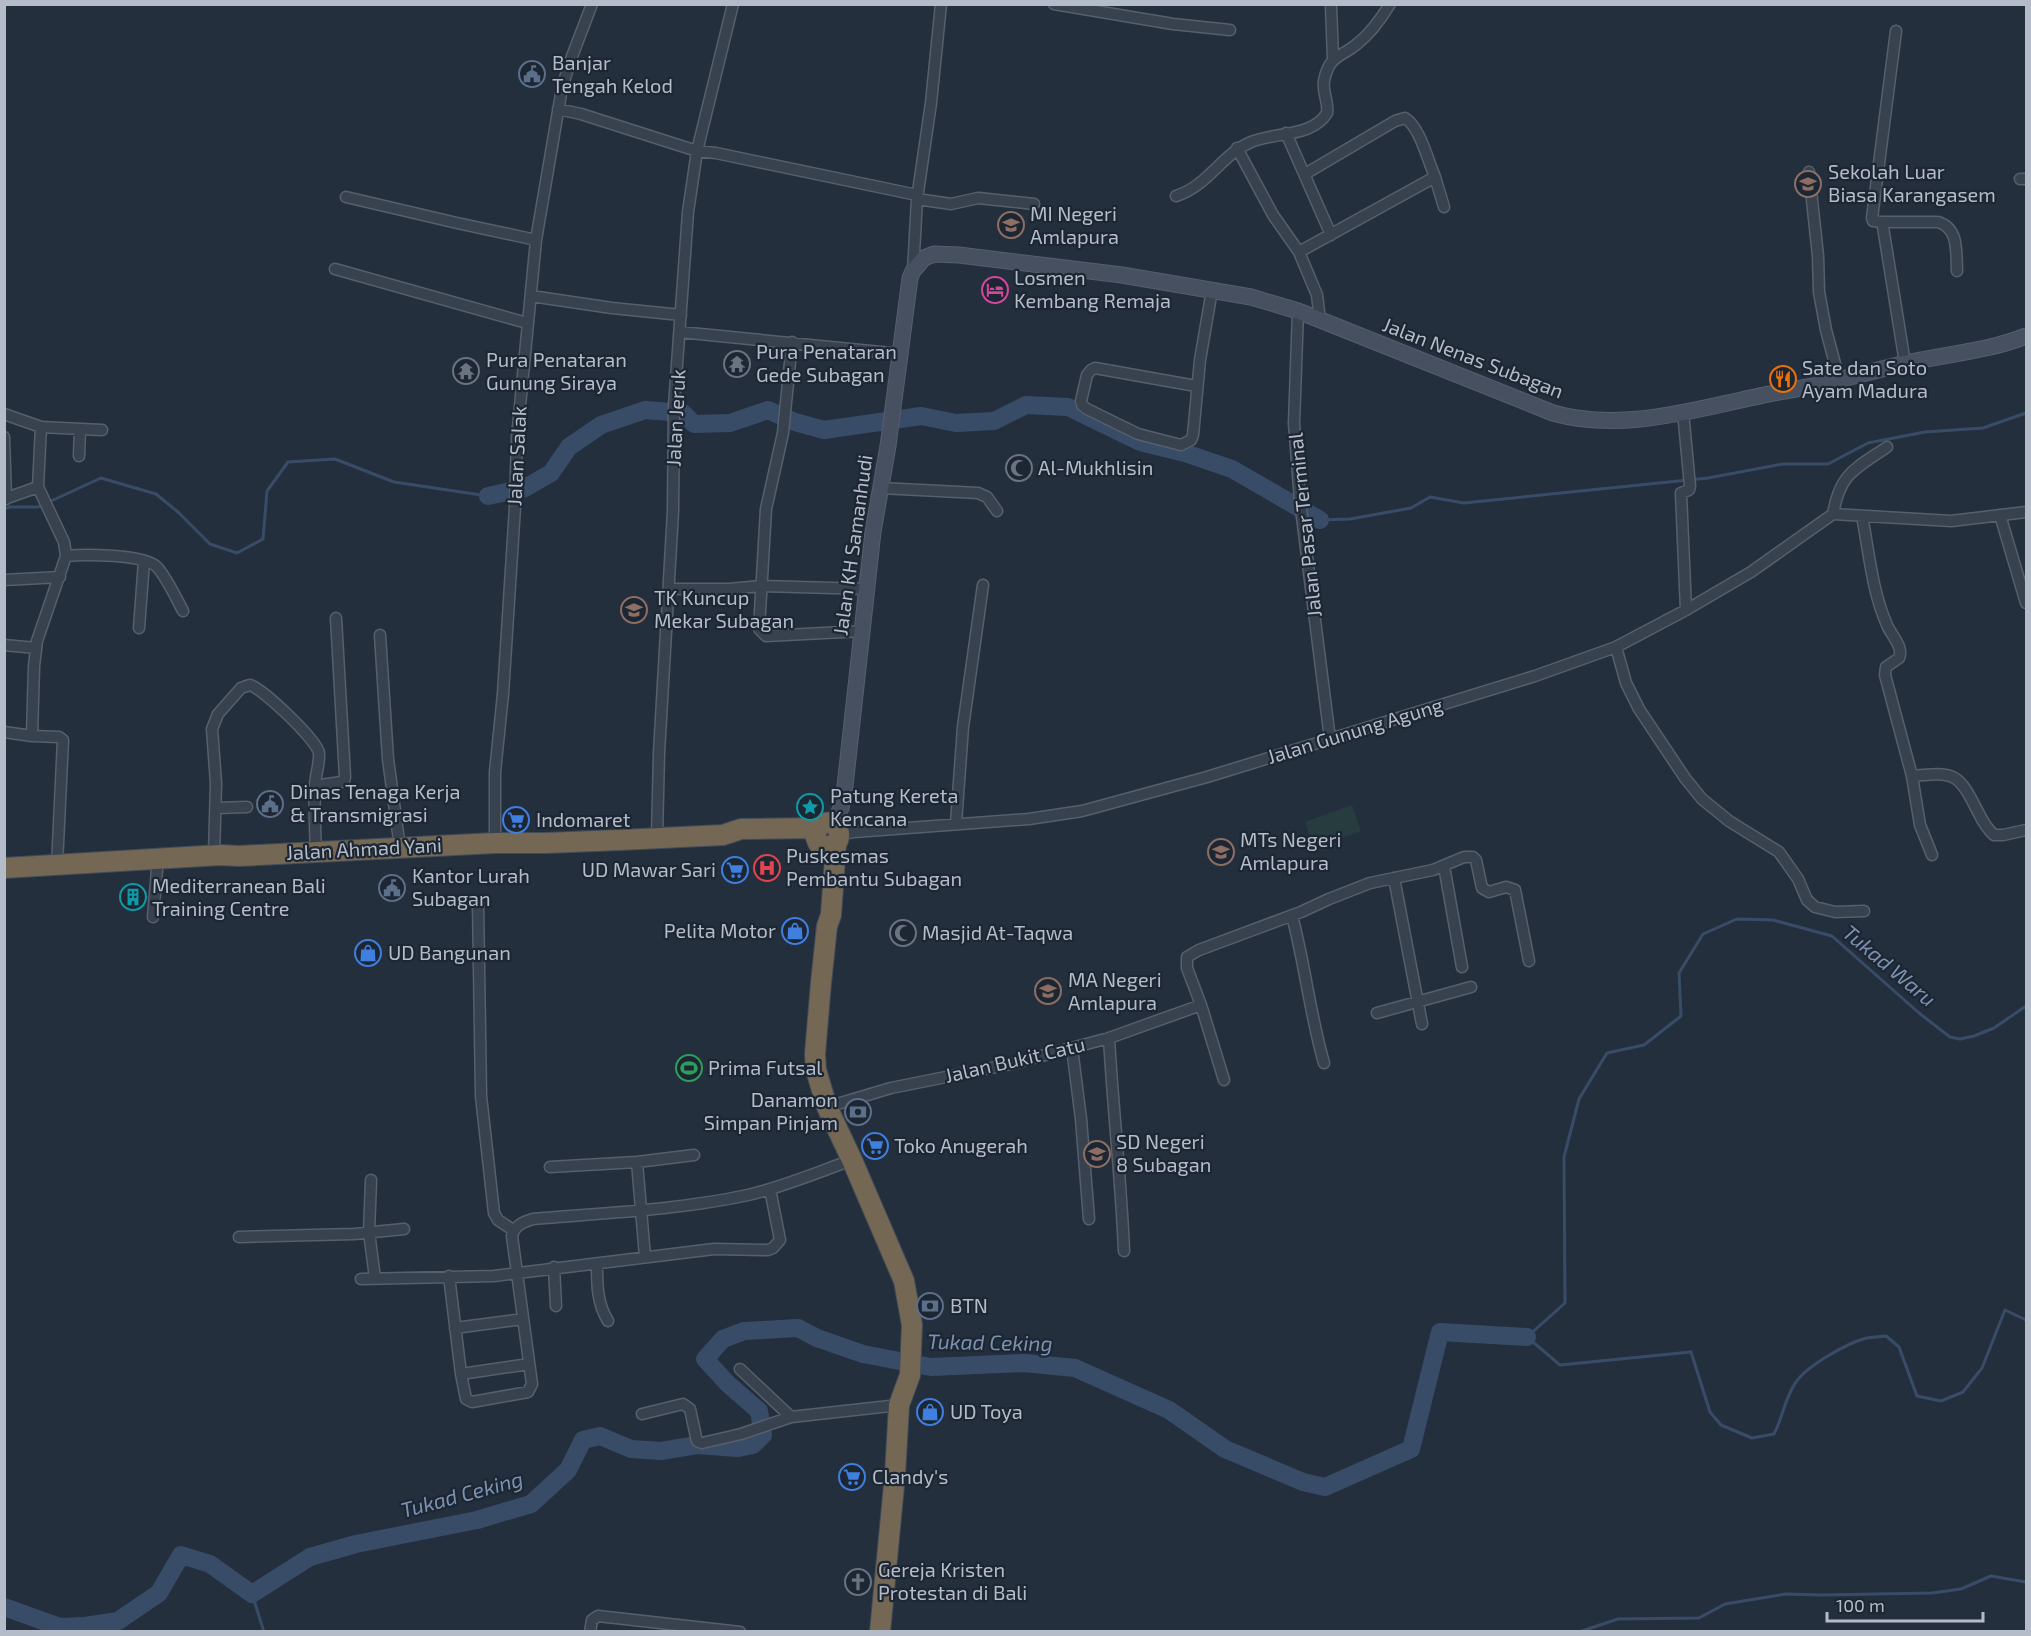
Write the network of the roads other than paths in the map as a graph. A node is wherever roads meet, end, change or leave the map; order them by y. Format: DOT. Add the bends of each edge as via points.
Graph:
graph roads {
  1 [pos="591,4"];
  2 [pos="733,4"];
  3 [pos="941,4"];
  4 [pos="1054,4"];
  5 [pos="1390,4"];
  6 [pos="1331,6"];
  7 [pos="1230,30"];
  8 [pos="1896,31"];
  9 [pos="1333,59"];
  10 [pos="558,109"];
  11 [pos="1286,132"];
  12 [pos="1237,148"];
  13 [pos="697,151"];
  14 [pos="1809,172"];
  15 [pos="1305,174"];
  16 [pos="1435,177"];
  17 [pos="1176,196"];
  18 [pos="346,197"];
  19 [pos="917,197"];
  20 [pos="1034,204"];
  21 [pos="1444,207"];
  22 [pos="1882,222"];
  23 [pos="1331,234"];
  24 [pos="536,240"];
  25 [pos="1299,252"];
  26 [pos="335,268"];
  27 [pos="913,271"];
  28 [pos="1957,271"];
  29 [pos="1212,290"];
  30 [pos="531,296"];
  31 [pos="1298,311"];
  32 [pos="681,315"];
  33 [pos="1320,320"];
  34 [pos="527,323"];
  35 [pos="680,332"];
  36 [pos="2026,336"];
  37 [pos="792,342"];
  38 [pos="901,354"];
  39 [pos="1905,363"];
  40 [pos="1839,379"];
  41 [pos="1196,386"];
  42 [pos="1683,412"];
  43 [pos="4,414"];
  44 [pos="41,427"];
  45 [pos="80,429"];
  46 [pos="102,430"];
  47 [pos="4,437"];
  48 [pos="1887,447"];
  49 [pos="79,456"];
  50 [pos="881,488"];
  51 [pos="40,489"];
  52 [pos="5,499"];
  53 [pos="997,511"];
  54 [pos="2026,512"];
  55 [pos="1833,514"];
  56 [pos="2000,515"];
  57 [pos="1862,516"];
  58 [pos="66,556"];
  59 [pos="144,561"];
  60 [pos="60,577"];
  61 [pos="4,580"];
  62 [pos="983,585"];
  63 [pos="761,586"];
  64 [pos="868,589"];
  65 [pos="669,590"];
  66 [pos="2026,603"];
  67 [pos="1686,610"];
  68 [pos="183,611"];
  69 [pos="336,618"];
  70 [pos="140,628"];
  71 [pos="862,631"];
  72 [pos="380,636"];
  73 [pos="4,645"];
  74 [pos="1616,647"];
  75 [pos="36,648"];
  76 [pos="4,732"];
  77 [pos="32,736"];
  78 [pos="1329,739"];
  79 [pos="1912,776"];
  80 [pos="315,786"];
  81 [pos="247,807"];
  82 [pos="216,808"];
  83 [pos="956,823"];
  84 [pos="2026,830"];
  85 [pos="827,836"];
  86 [pos="657,837"];
  87 [pos="495,843"];
  88 [pos="400,848"];
  89 [pos="316,851"];
  90 [pos="214,855"];
  91 [pos="1932,855"];
  92 [pos="158,858"];
  93 [pos="57,865"];
  94 [pos="1444,866"];
  95 [pos="4,868"];
  96 [pos="1394,878"];
  97 [pos="478,902"];
  98 [pos="1864,911"];
  99 [pos="1292,916"];
  100 [pos="153,917"];
  101 [pos="1529,961"];
  102 [pos="1462,967"];
  103 [pos="1471,987"];
  104 [pos="1418,1001"];
  105 [pos="1201,1005"];
  106 [pos="1377,1012"];
  107 [pos="1422,1024"];
  108 [pos="1109,1038"];
  109 [pos="1072,1048"];
  110 [pos="1324,1063"];
  111 [pos="1224,1080"];
  112 [pos="827,1107"];
  113 [pos="694,1155"];
  114 [pos="852,1160"];
  115 [pos="637,1162"];
  116 [pos="550,1167"];
  117 [pos="371,1180"];
  118 [pos="770,1189"];
  119 [pos="641,1210"];
  120 [pos="1089,1219"];
  121 [pos="404,1229"];
  122 [pos="513,1230"];
  123 [pos="369,1232"];
  124 [pos="239,1237"];
  125 [pos="1124,1251"];
  126 [pos="645,1257"];
  127 [pos="597,1264"];
  128 [pos="554,1267"];
  129 [pos="516,1273"];
  130 [pos="449,1276"];
  131 [pos="375,1278"];
  132 [pos="361,1279"];
  133 [pos="556,1306"];
  134 [pos="523,1319"];
  135 [pos="608,1321"];
  136 [pos="455,1328"];
  137 [pos="529,1364"];
  138 [pos="740,1369"];
  139 [pos="461,1374"];
  140 [pos="910,1374"];
  141 [pos="898,1405"];
  142 [pos="642,1414"];
  143 [pos="791,1417"];
  144 [pos="655,1628"];
  145 [pos="590,1632"];
  146 [pos="740,1632"];
  147 [pos="880,1632"];
  148 [pos="892,1632"];
  1 -- 10 [label="street, Jalan Salak"];
  2 -- 13 [label="street, Jalan Jeruk"];
  3 -- 19 [label="street"];
  4 -- 7 [label="street"];
  5 -- 9 [label="street" via="1356,46"];
  6 -- 9 [label="street"];
  8 -- 22 [label="street" via="1872,218"];
  9 -- 11 [label="street" via="1325,79 1328,110 1324,118 1315,126"];
  10 -- 13 [label="street"];
  10 -- 24 [label="street, Jalan Salak"];
  11 -- 12 [label="street"];
  11 -- 15 [label="street"];
  12 -- 17 [label="street" via="1197,186"];
  12 -- 25 [label="street" via="1273,215"];
  13 -- 19 [label="street"];
  13 -- 32 [label="street, Jalan Jeruk" via="688,212"];
  14 -- 40 [label="street" via="1819,292"];
  15 -- 16 [label="street" via="1400,118 1412,124"];
  15 -- 23 [label="street"];
  16 -- 21 [label="street"];
  16 -- 23 [label="street"];
  18 -- 24 [label="street"];
  19 -- 20 [label="street" via="951,204 978,198"];
  19 -- 27 [label="street"];
  22 -- 28 [label="street" via="1946,225 1956,246"];
  22 -- 39 [label="street"];
  23 -- 25 [label="street"];
  24 -- 30 [label="street, Jalan Salak"];
  25 -- 33 [label="street" via="1314,285"];
  26 -- 34 [label="street"];
  27 -- 29 [label="main road, Jalan Nenas Subagan" via="924,258 948,254"];
  27 -- 38 [label="main road, Jalan KH Samanhudi"];
  29 -- 31 [label="main road, Jalan Nenas Subagan"];
  29 -- 41 [label="street"];
  30 -- 32 [label="street"];
  30 -- 34 [label="street, Jalan Salak"];
  31 -- 33 [label="main road, Jalan Nenas Subagan"];
  31 -- 78 [label="street, Jalan Pasar Terminal" via="1294,423 1301,514"];
  32 -- 35 [label="street, Jalan Jeruk"];
  33 -- 42 [label="main road, Jalan Nenas Subagan" via="1568,417 1611,421"];
  34 -- 87 [label="street, Jalan Salak" via="495,771"];
  35 -- 37 [label="street"];
  35 -- 65 [label="street, Jalan Jeruk"];
  36 -- 39 [label="main road, Jalan Nenas Subagan" via="1986,349"];
  37 -- 38 [label="street"];
  37 -- 63 [label="street" via="783,433 766,509"];
  38 -- 50 [label="main road, Jalan KH Samanhudi"];
  39 -- 40 [label="main road, Jalan Nenas Subagan"];
  40 -- 42 [label="main road, Jalan Nenas Subagan"];
  41 -- 41 [label="street" via="1193,435 1181,445 1138,434 1082,405 1087,375 1095,368"];
  42 -- 67 [label="street" via="1690,486 1681,493"];
  43 -- 44 [label="street"];
  44 -- 45 [label="street"];
  44 -- 51 [label="street"];
  45 -- 46 [label="street"];
  45 -- 49 [label="street"];
  47 -- 52 [label="street"];
  48 -- 55 [label="street" via="1847,475"];
  50 -- 53 [label="street" via="978,493 987,497"];
  50 -- 64 [label="main road, Jalan KH Samanhudi"];
  51 -- 52 [label="street"];
  51 -- 58 [label="street" via="64,542"];
  54 -- 56 [label="street"];
  55 -- 57 [label="street"];
  55 -- 67 [label="street, Jalan Gunung Agung" via="1750,572"];
  56 -- 57 [label="street" via="1951,521"];
  56 -- 66 [label="street"];
  57 -- 79 [label="street" via="1876,591 1900,651 1899,658 1886,667 1885,675"];
  58 -- 59 [label="street" via="86,554"];
  58 -- 60 [label="street"];
  59 -- 68 [label="street" via="159,569"];
  59 -- 70 [label="street"];
  60 -- 61 [label="street"];
  60 -- 75 [label="street"];
  62 -- 83 [label="street" via="963,727"];
  63 -- 64 [label="street"];
  63 -- 65 [label="street"];
  63 -- 71 [label="street" via="759,629 766,636"];
  64 -- 71 [label="main road, Jalan KH Samanhudi"];
  65 -- 86 [label="street, Jalan Jeruk"];
  67 -- 74 [label="street, Jalan Gunung Agung"];
  69 -- 80 [label="street" via="345,777 341,782"];
  71 -- 85 [label="main road, Jalan KH Samanhudi" via="844,795"];
  72 -- 88 [label="street" via="388,759"];
  73 -- 75 [label="street"];
  74 -- 78 [label="street, Jalan Gunung Agung"];
  74 -- 98 [label="street" via="1626,683 1640,709 1702,799 1729,822 1779,852 1815,907 1835,912"];
  75 -- 77 [label="street"];
  76 -- 77 [label="street"];
  77 -- 93 [label="street" via="62,738 64,743"];
  78 -- 83 [label="street, Jalan Gunung Agung" via="1082,811"];
  79 -- 84 [label="street" via="1938,774 1959,780 1994,835"];
  79 -- 91 [label="street" via="1920,825"];
  80 -- 82 [label="street" via="319,753 316,746 269,698 254,686 247,686 218,714 212,729"];
  80 -- 89 [label="street"];
  81 -- 82 [label="street"];
  82 -- 90 [label="street"];
  83 -- 85 [label="street, Jalan Gunung Agung"];
  85 -- 86 [label="highway, Jalan Ahmad Yani" via="741,842 723,835"];
  85 -- 112 [label="highway" via="823,916 827,926 815,1054"];
  86 -- 87 [label="highway, Jalan Ahmad Yani"];
  87 -- 88 [label="highway, Jalan Ahmad Yani"];
  88 -- 89 [label="highway, Jalan Ahmad Yani"];
  89 -- 90 [label="highway, Jalan Ahmad Yani"];
  90 -- 92 [label="highway, Jalan Ahmad Yani"];
  92 -- 93 [label="highway, Jalan Ahmad Yani"];
  92 -- 100 [label="street"];
  93 -- 95 [label="highway, Jalan Ahmad Yani"];
  94 -- 96 [label="street"];
  94 -- 101 [label="street" via="1473,857 1482,888 1489,892 1506,887 1515,890"];
  94 -- 102 [label="street"];
  96 -- 99 [label="street" via="1370,883"];
  96 -- 104 [label="street"];
  97 -- 122 [label="street" via="481,1096 491,1191 494,1213"];
  99 -- 105 [label="street" via="1187,957 1187,968"];
  99 -- 110 [label="street"];
  103 -- 104 [label="street"];
  104 -- 106 [label="street"];
  104 -- 107 [label="street"];
  105 -- 108 [label="street, Jalan Bukit Catu"];
  105 -- 111 [label="street"];
  108 -- 109 [label="street, Jalan Bukit Catu"];
  108 -- 125 [label="street"];
  109 -- 112 [label="street, Jalan Bukit Catu" via="891,1088"];
  109 -- 120 [label="street"];
  112 -- 114 [label="highway"];
  113 -- 115 [label="street"];
  114 -- 118 [label="street"];
  114 -- 140 [label="highway" via="904,1281 910,1310"];
  115 -- 116 [label="street"];
  115 -- 119 [label="street"];
  117 -- 123 [label="street"];
  118 -- 119 [label="street"];
  118 -- 126 [label="street" via="780,1240 773,1248 714,1249"];
  119 -- 122 [label="street" via="533,1219"];
  119 -- 126 [label="street"];
  121 -- 123 [label="street"];
  122 -- 129 [label="street"];
  123 -- 124 [label="street"];
  123 -- 131 [label="street"];
  126 -- 127 [label="street"];
  127 -- 128 [label="street"];
  127 -- 135 [label="street" via="599,1303"];
  128 -- 129 [label="street"];
  128 -- 133 [label="street"];
  129 -- 130 [label="street"];
  129 -- 134 [label="street"];
  130 -- 131 [label="street"];
  130 -- 136 [label="street"];
  131 -- 132 [label="street"];
  134 -- 136 [label="street"];
  134 -- 137 [label="street"];
  136 -- 139 [label="street"];
  137 -- 139 [label="street"];
  137 -- 139 [label="street" via="532,1384 528,1392 472,1402 465,1397"];
  138 -- 143 [label="street"];
  141 -- 143 [label="street"];
  141 -- 147 [label="highway"];
  141 -- 148 [label="highway" via="910,1375"];
  142 -- 143 [label="street" via="683,1404 690,1408 697,1441 708,1442"];
  144 -- 145 [label="street" via="598,1616 592,1620"];
  144 -- 146 [label="street"];
}
